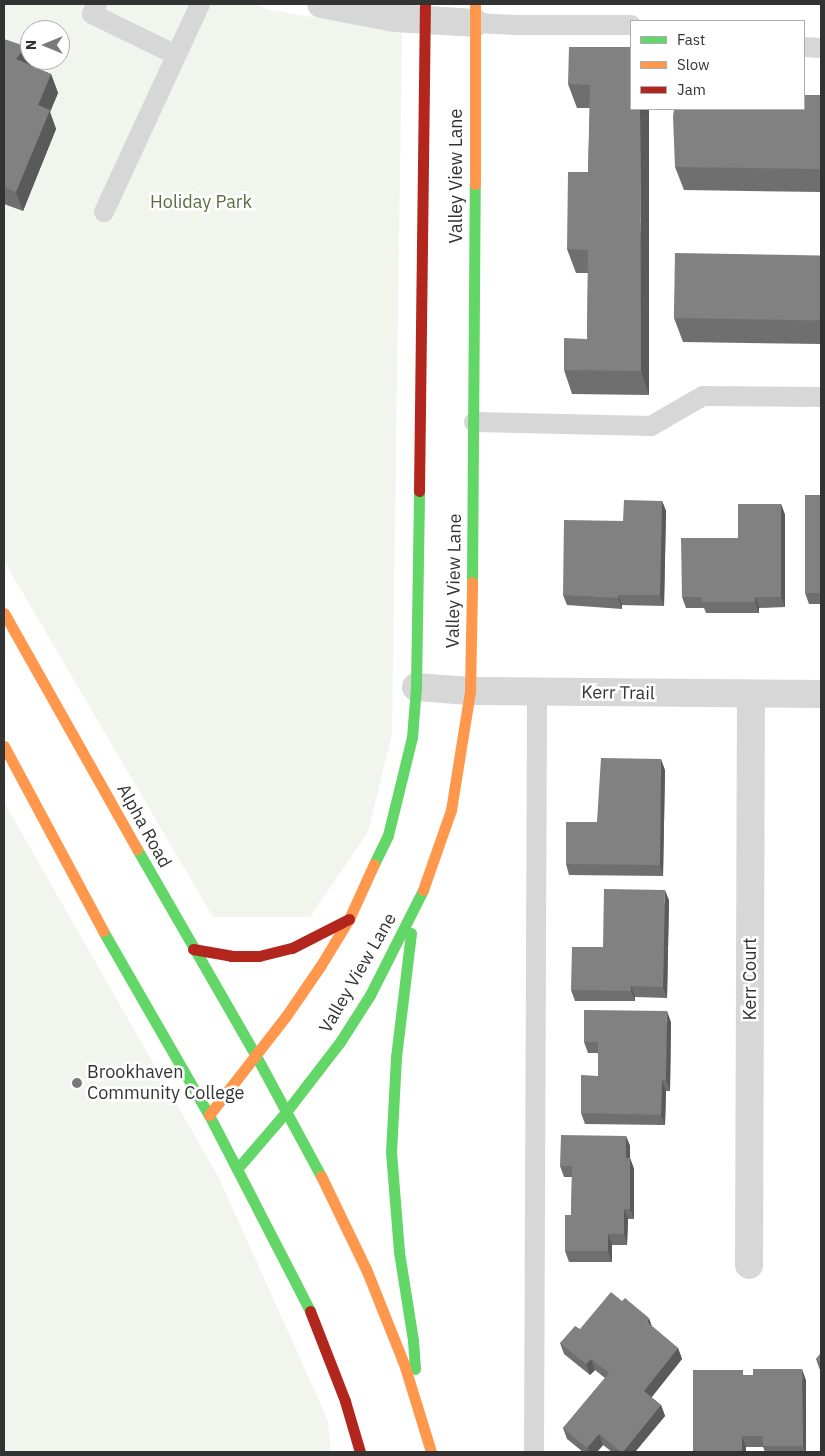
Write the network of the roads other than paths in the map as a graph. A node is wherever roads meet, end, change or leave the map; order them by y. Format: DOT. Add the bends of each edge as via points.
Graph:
graph roads {
  1 [pos="97,4"];
  2 [pos="200,4"];
  3 [pos="321,4"];
  4 [pos="425,12"];
  5 [pos="475,13"];
  6 [pos="630,25"];
  7 [pos="805,48"];
  8 [pos="821,48"];
  9 [pos="176,55"];
  10 [pos="104,212"];
  11 [pos="821,397"];
  12 [pos="474,422"];
  13 [pos="4,613"];
  14 [pos="416,687"];
  15 [pos="470,691"];
  16 [pos="537,692"];
  17 [pos="751,694"];
  18 [pos="821,694"];
  19 [pos="4,746"];
  20 [pos="417,904"];
  21 [pos="349,919"];
  22 [pos="193,949"];
  23 [pos="255,1054"];
  24 [pos="286,1112"];
  25 [pos="209,1116"];
  26 [pos="237,1169"];
  27 [pos="749,1265"];
  28 [pos="418,1413"];
  29 [pos="360,1452"];
  30 [pos="431,1452"];
  31 [pos="534,1452"];
  1 -- 9 [label="lane" via="92,14"];
  2 -- 9 [label="lane"];
  3 -- 4 [label="street" via="395,18"];
  4 -- 5 [label="street"];
  4 -- 14 [label="main road, Valley View Lane"];
  5 -- 6 [label="lane" via="516,25"];
  5 -- 12 [label="main road, Valley View Lane"];
  7 -- 8 [label="lane"];
  9 -- 10 [label="lane"];
  11 -- 12 [label="lane" via="703,396 651,426"];
  12 -- 15 [label="main road, Valley View Lane"];
  13 -- 22 [label="main road, Alpha Road"];
  14 -- 15 [label="street, Kerr Trail"];
  14 -- 21 [label="main road, Valley View Lane" via="412,738 388,835"];
  15 -- 16 [label="street, Kerr Trail"];
  15 -- 20 [label="main road, Valley View Lane" via="451,810"];
  16 -- 17 [label="street, Kerr Trail"];
  16 -- 31 [label="lane"];
  17 -- 18 [label="street, Kerr Trail"];
  17 -- 27 [label="street, Kerr Court"];
  19 -- 25 [label="main road" via="82,893"];
  20 -- 24 [label="main road, Valley View Lane" via="370,995 340,1042"];
  20 -- 28 [label="main road" via="408,948 396,1057 391,1152 399,1252 413,1340"];
  21 -- 22 [label="main road" via="292,948 259,956 231,956"];
  21 -- 23 [label="main road, Valley View Lane" via="286,1016"];
  22 -- 23 [label="main road, Alpha Road"];
  23 -- 24 [label="main road"];
  23 -- 25 [label="main road, Valley View Lane"];
  24 -- 26 [label="main road, Valley View Lane"];
  24 -- 28 [label="main road" via="366,1269 404,1364"];
  25 -- 26 [label="main road"];
  26 -- 29 [label="main road" via="306,1301 345,1401"];
  28 -- 30 [label="main road"];
}
